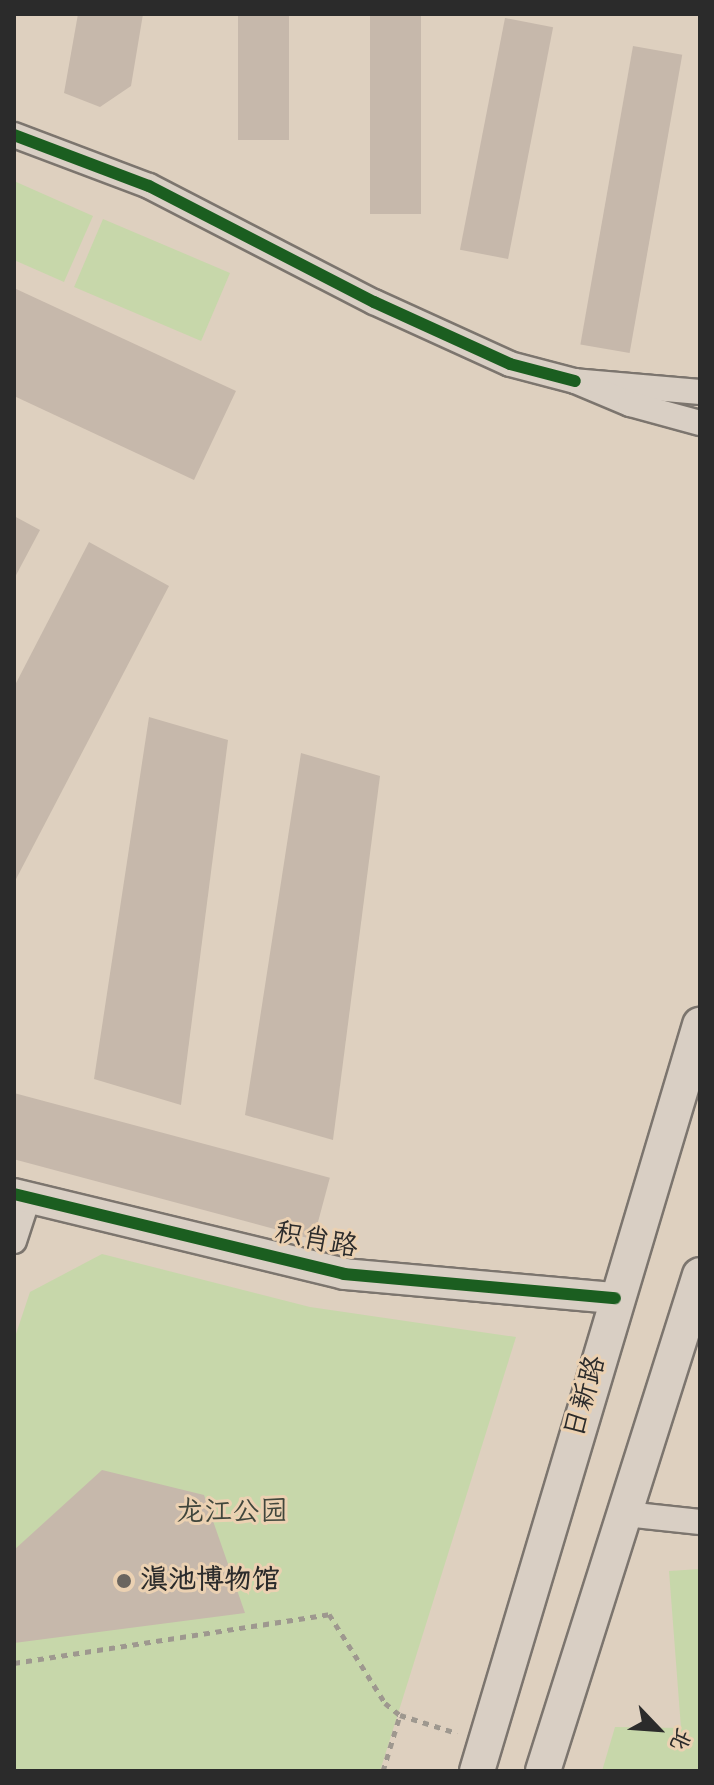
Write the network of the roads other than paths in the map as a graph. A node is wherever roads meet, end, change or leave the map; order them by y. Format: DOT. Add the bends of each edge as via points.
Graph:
graph roads {
  1 [pos="14,135"];
  2 [pos="575,381"];
  3 [pos="700,392"];
  4 [pos="700,423"];
  5 [pos="700,1025"];
  6 [pos="21,1196"];
  7 [pos="14,1241"];
  8 [pos="700,1275"];
  9 [pos="615,1298"];
  10 [pos="626,1514"];
  11 [pos="700,1522"];
  12 [pos="482,1756"];
  13 [pos="543,1771"];
  1 -- 2 [label="street" via="149,186 374,302 510,364"];
  2 -- 3 [label="street"];
  2 -- 4 [label="street" via="630,404"];
  5 -- 9 [label="main road, 日新路"];
  6 -- 7 [label="street"];
  6 -- 9 [label="street, 积肖路" via="344,1274"];
  8 -- 10 [label="main road"];
  9 -- 12 [label="main road, 日新路"];
  10 -- 11 [label="street"];
  10 -- 13 [label="main road"];
}
